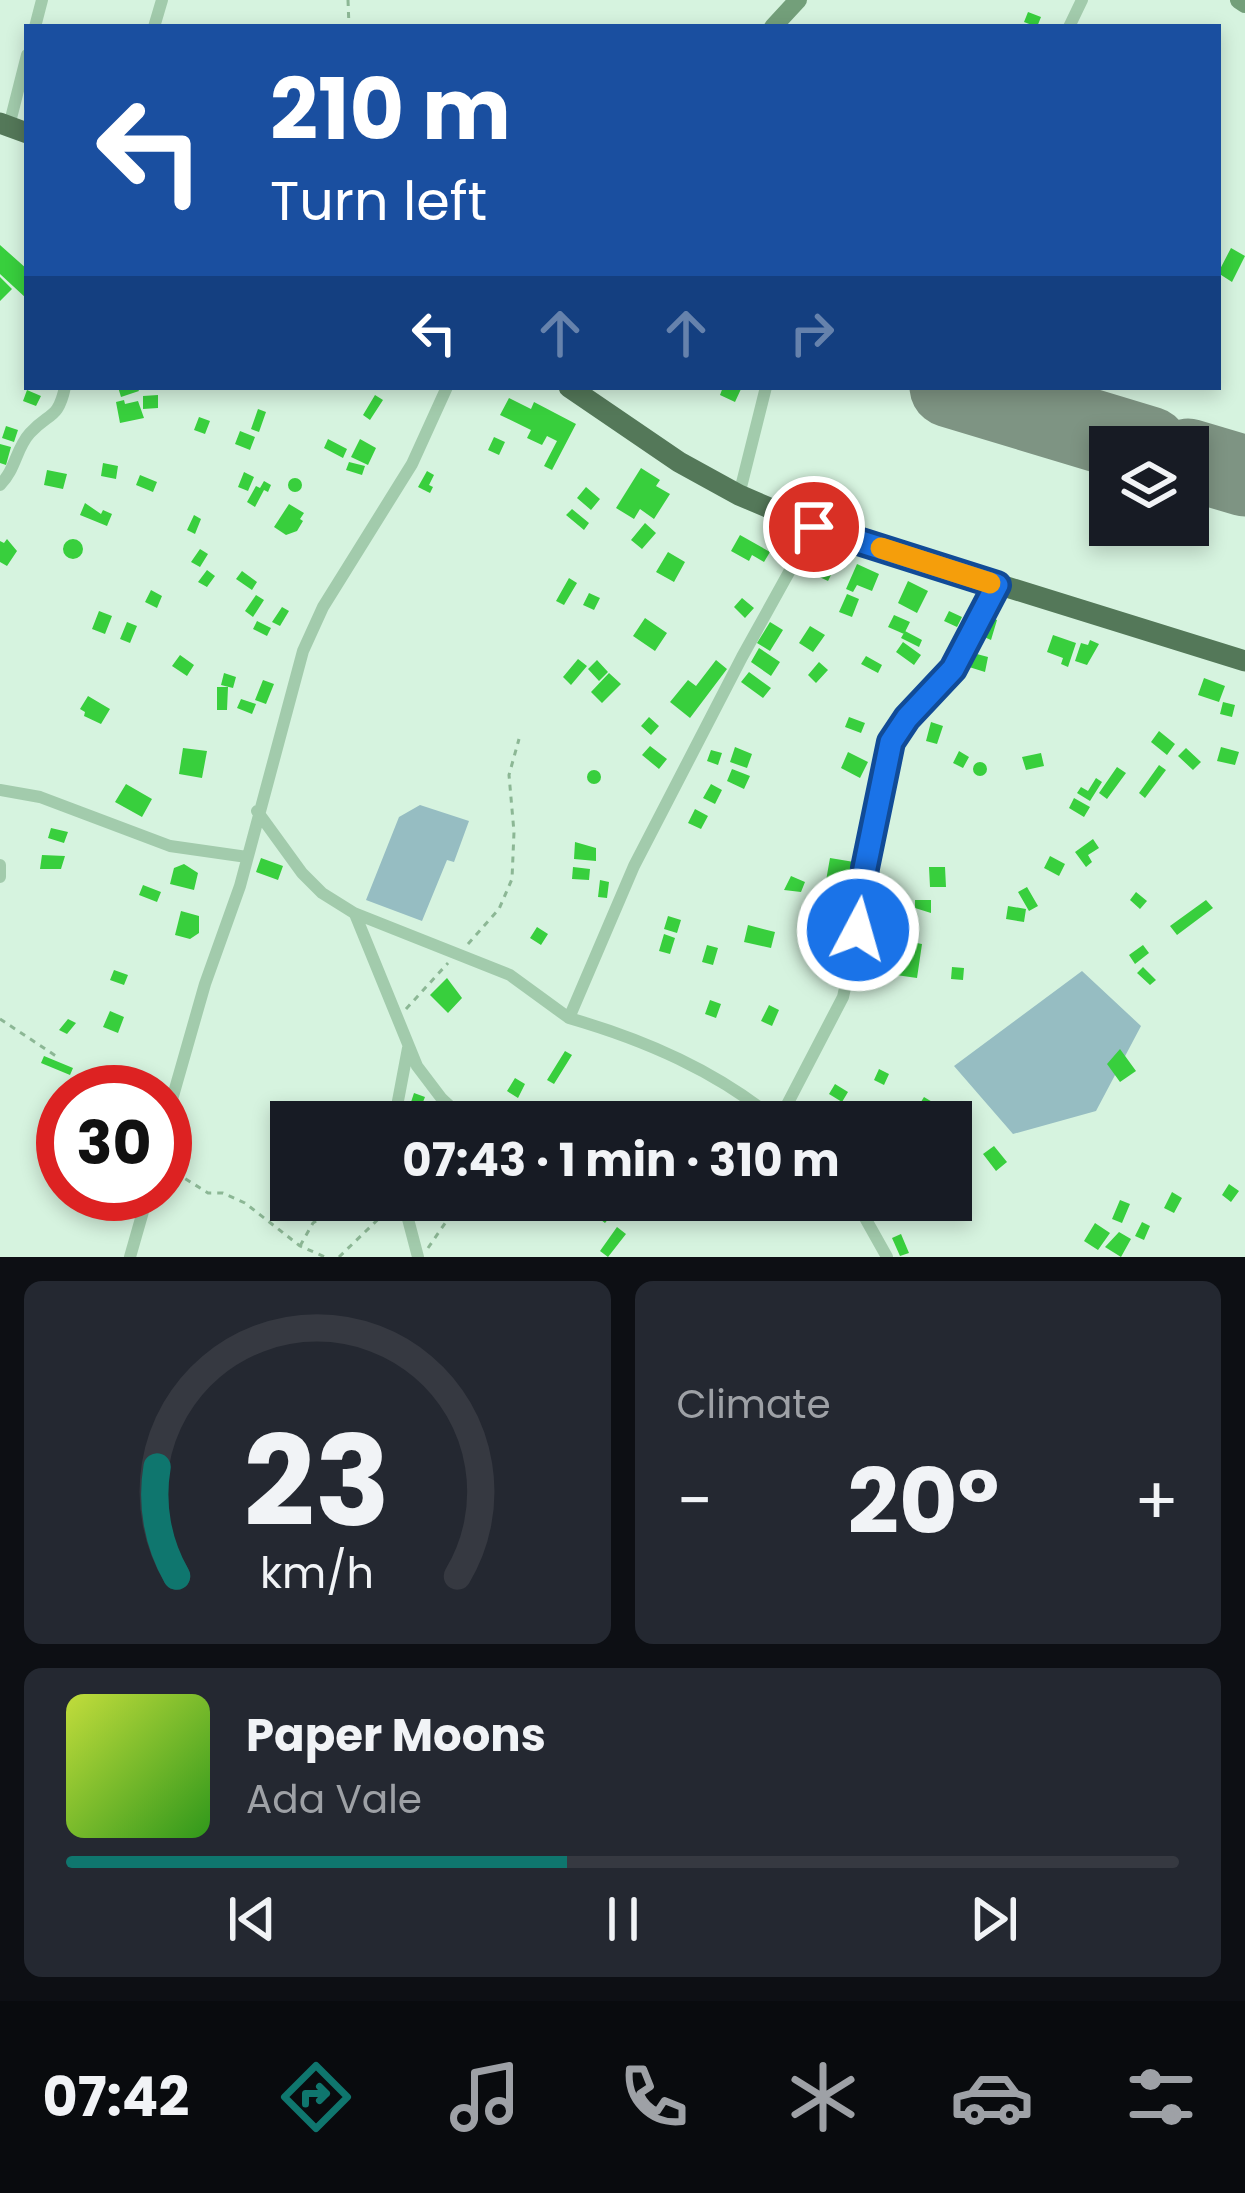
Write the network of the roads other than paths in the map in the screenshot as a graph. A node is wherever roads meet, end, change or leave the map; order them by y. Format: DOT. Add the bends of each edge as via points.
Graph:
graph roads {
  1 [pos="798,0"];
  2 [pos="776,24"];
  3 [pos="24,70"];
  4 [pos="12,128"];
  5 [pos="64,390"];
  6 [pos="446,390"];
  7 [pos="573,390"];
  8 [pos="765,390"];
  9 [pos="0,484"];
  10 [pos="739,495"];
  11 [pos="814,527"];
  12 [pos="997,585"];
  13 [pos="1245,661"];
  14 [pos="0,790"];
  15 [pos="257,811"];
  16 [pos="247,857"];
  17 [pos="0,866"];
  18 [pos="0,877"];
  19 [pos="354,913"];
  20 [pos="569,1018"];
  21 [pos="408,1046"];
  22 [pos="182,1065"];
  23 [pos="398,1101"];
  24 [pos="443,1101"];
  25 [pos="752,1101"];
  26 [pos="789,1101"];
  27 [pos="140,1221"];
  28 [pos="409,1221"];
  29 [pos="867,1221"];
  30 [pos="130,1257"];
  31 [pos="421,1257"];
  32 [pos="887,1257"];
  1 -- 2 [label="street"];
  3 -- 4 [label="street"];
  5 -- 9 [label="street" via="58,411 30,432"];
  6 -- 15 [label="street" via="412,464 313,627"];
  7 -- 10 [label="main road"];
  8 -- 10 [label="street"];
  10 -- 11 [label="main road"];
  11 -- 12 [label="main road"];
  11 -- 20 [label="street" via="634,866"];
  12 -- 13 [label="main road"];
  12 -- 26 [label="street" via="953,669 891,742 843,997"];
  14 -- 16 [label="street" via="170,846"];
  15 -- 16 [label="street"];
  15 -- 19 [label="street" via="302,873"];
  16 -- 22 [label="street"];
  17 -- 18 [label="street"];
  19 -- 20 [label="street" via="510,975"];
  19 -- 21 [label="street"];
  20 -- 25 [label="street" via="695,1065"];
  21 -- 23 [label="street"];
  21 -- 24 [label="street"];
  27 -- 30 [label="street"];
  28 -- 31 [label="street"];
  29 -- 32 [label="street"];
}
